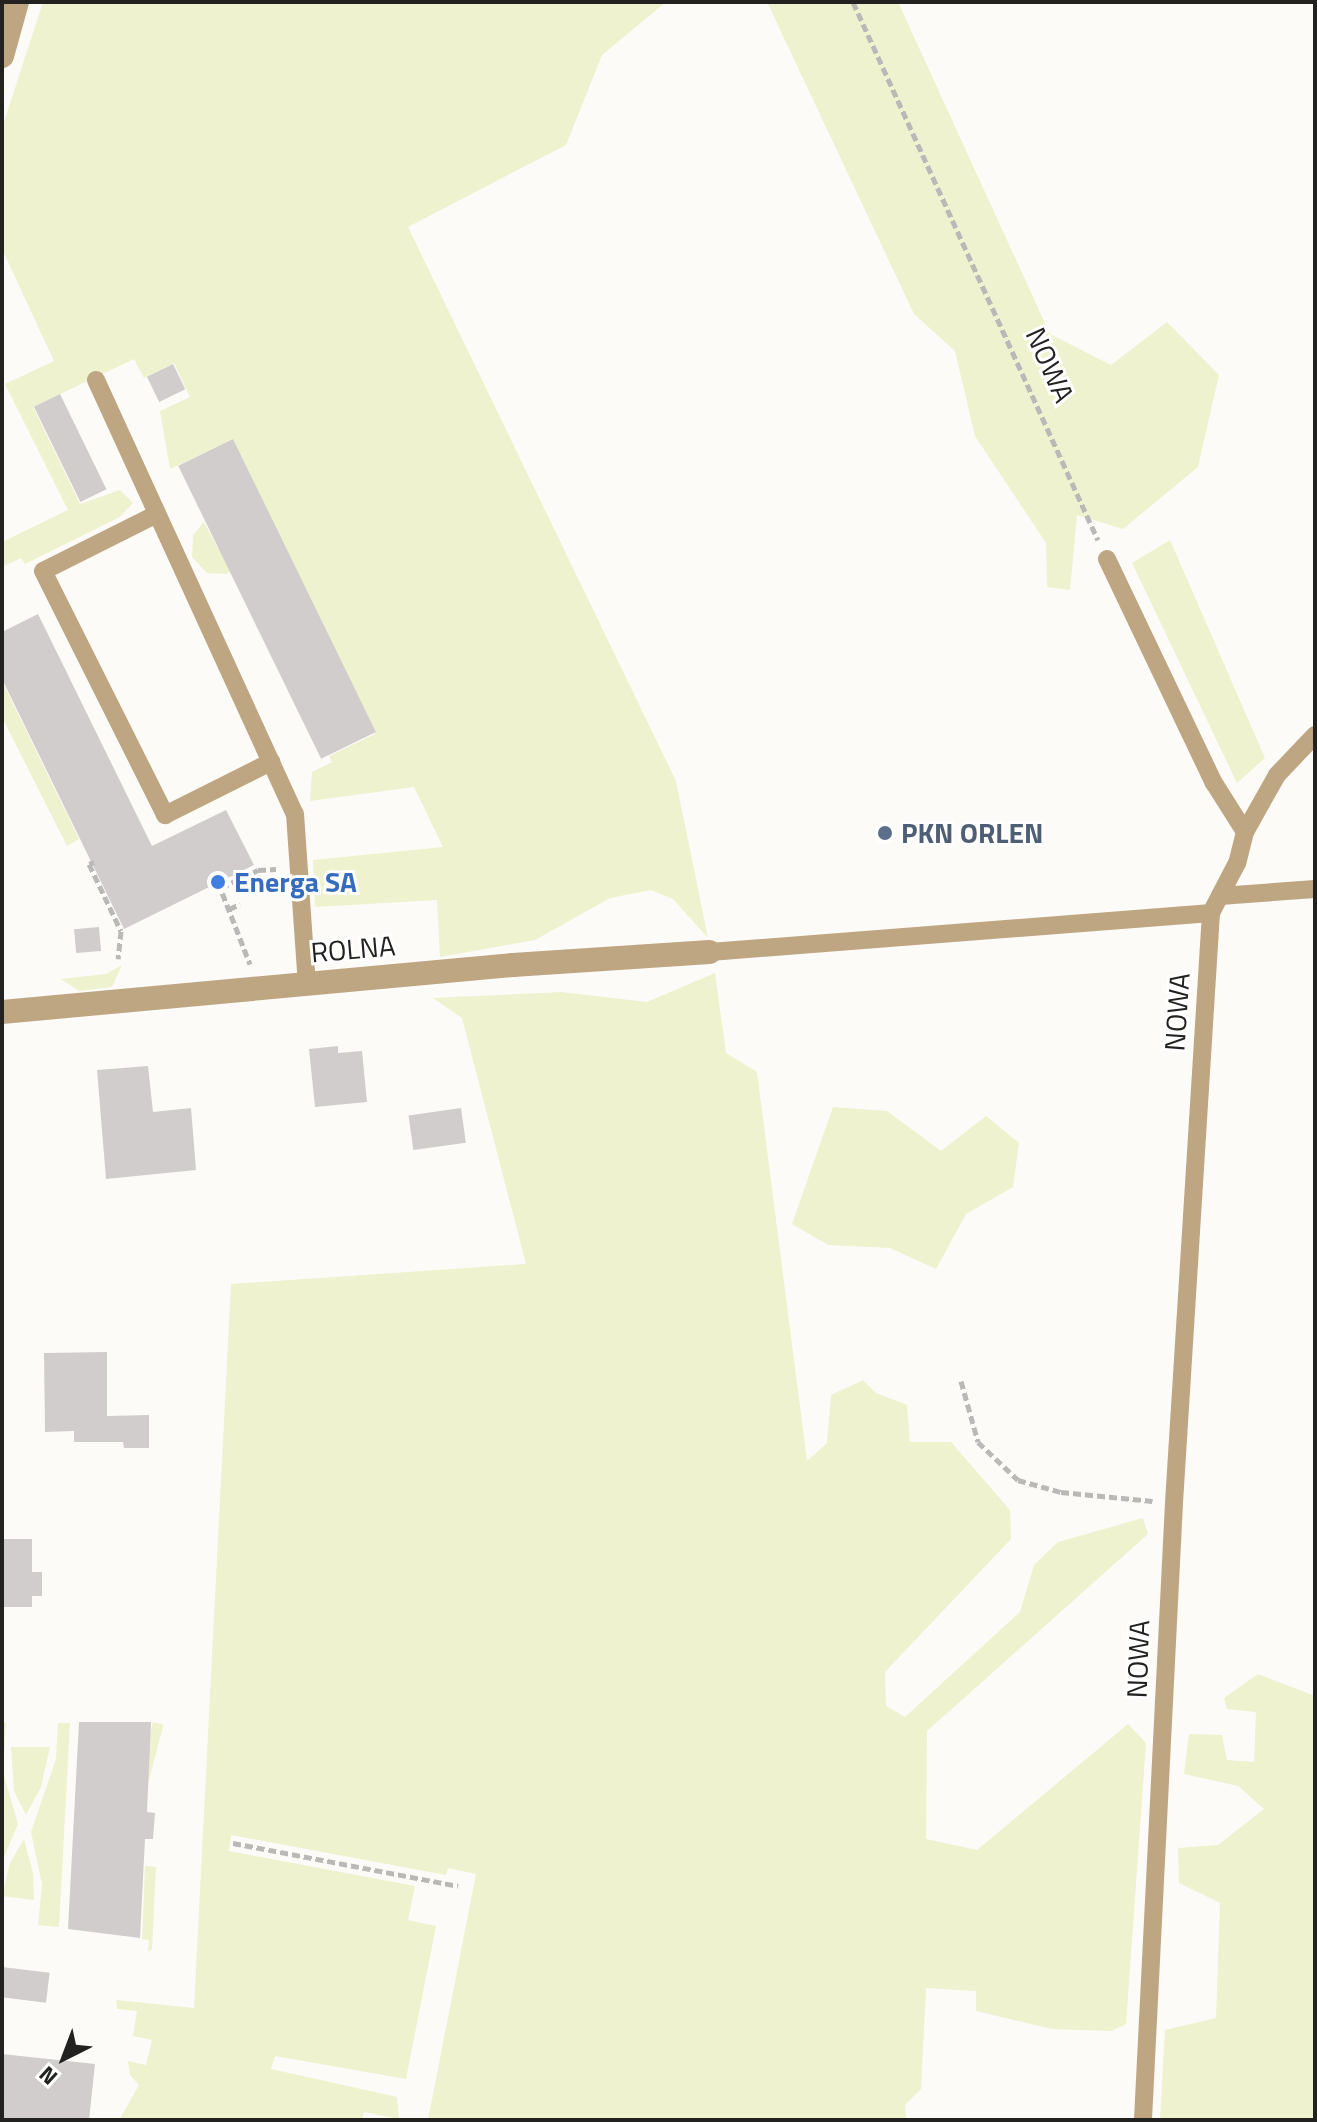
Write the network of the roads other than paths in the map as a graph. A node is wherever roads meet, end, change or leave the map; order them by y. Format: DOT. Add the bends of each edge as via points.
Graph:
graph roads {
  1 [pos="17,2"];
  2 [pos="2,56"];
  3 [pos="96,380"];
  4 [pos="157,514"];
  5 [pos="1107,559"];
  6 [pos="1315,735"];
  7 [pos="271,762"];
  8 [pos="1245,832"];
  9 [pos="1315,889"];
  10 [pos="1220,896"];
  11 [pos="1211,913"];
  12 [pos="710,952"];
  13 [pos="307,984"];
  14 [pos="2,1012"];
  15 [pos="1143,2120"];
  1 -- 2 [label="street"];
  3 -- 4 [label="lane"];
  4 -- 7 [label="lane"];
  4 -- 7 [label="lane" via="43,571 165,815"];
  5 -- 8 [label="lane" via="1214,783"];
  6 -- 8 [label="lane, NOWA" via="1277,775"];
  7 -- 13 [label="lane" via="295,814"];
  8 -- 10 [label="lane, NOWA"];
  9 -- 10 [label="lane"];
  10 -- 11 [label="lane, NOWA"];
  11 -- 12 [label="lane"];
  11 -- 15 [label="lane, NOWA"];
  12 -- 13 [label="street, ROLNA"];
  13 -- 14 [label="street, ROLNA"];
}
